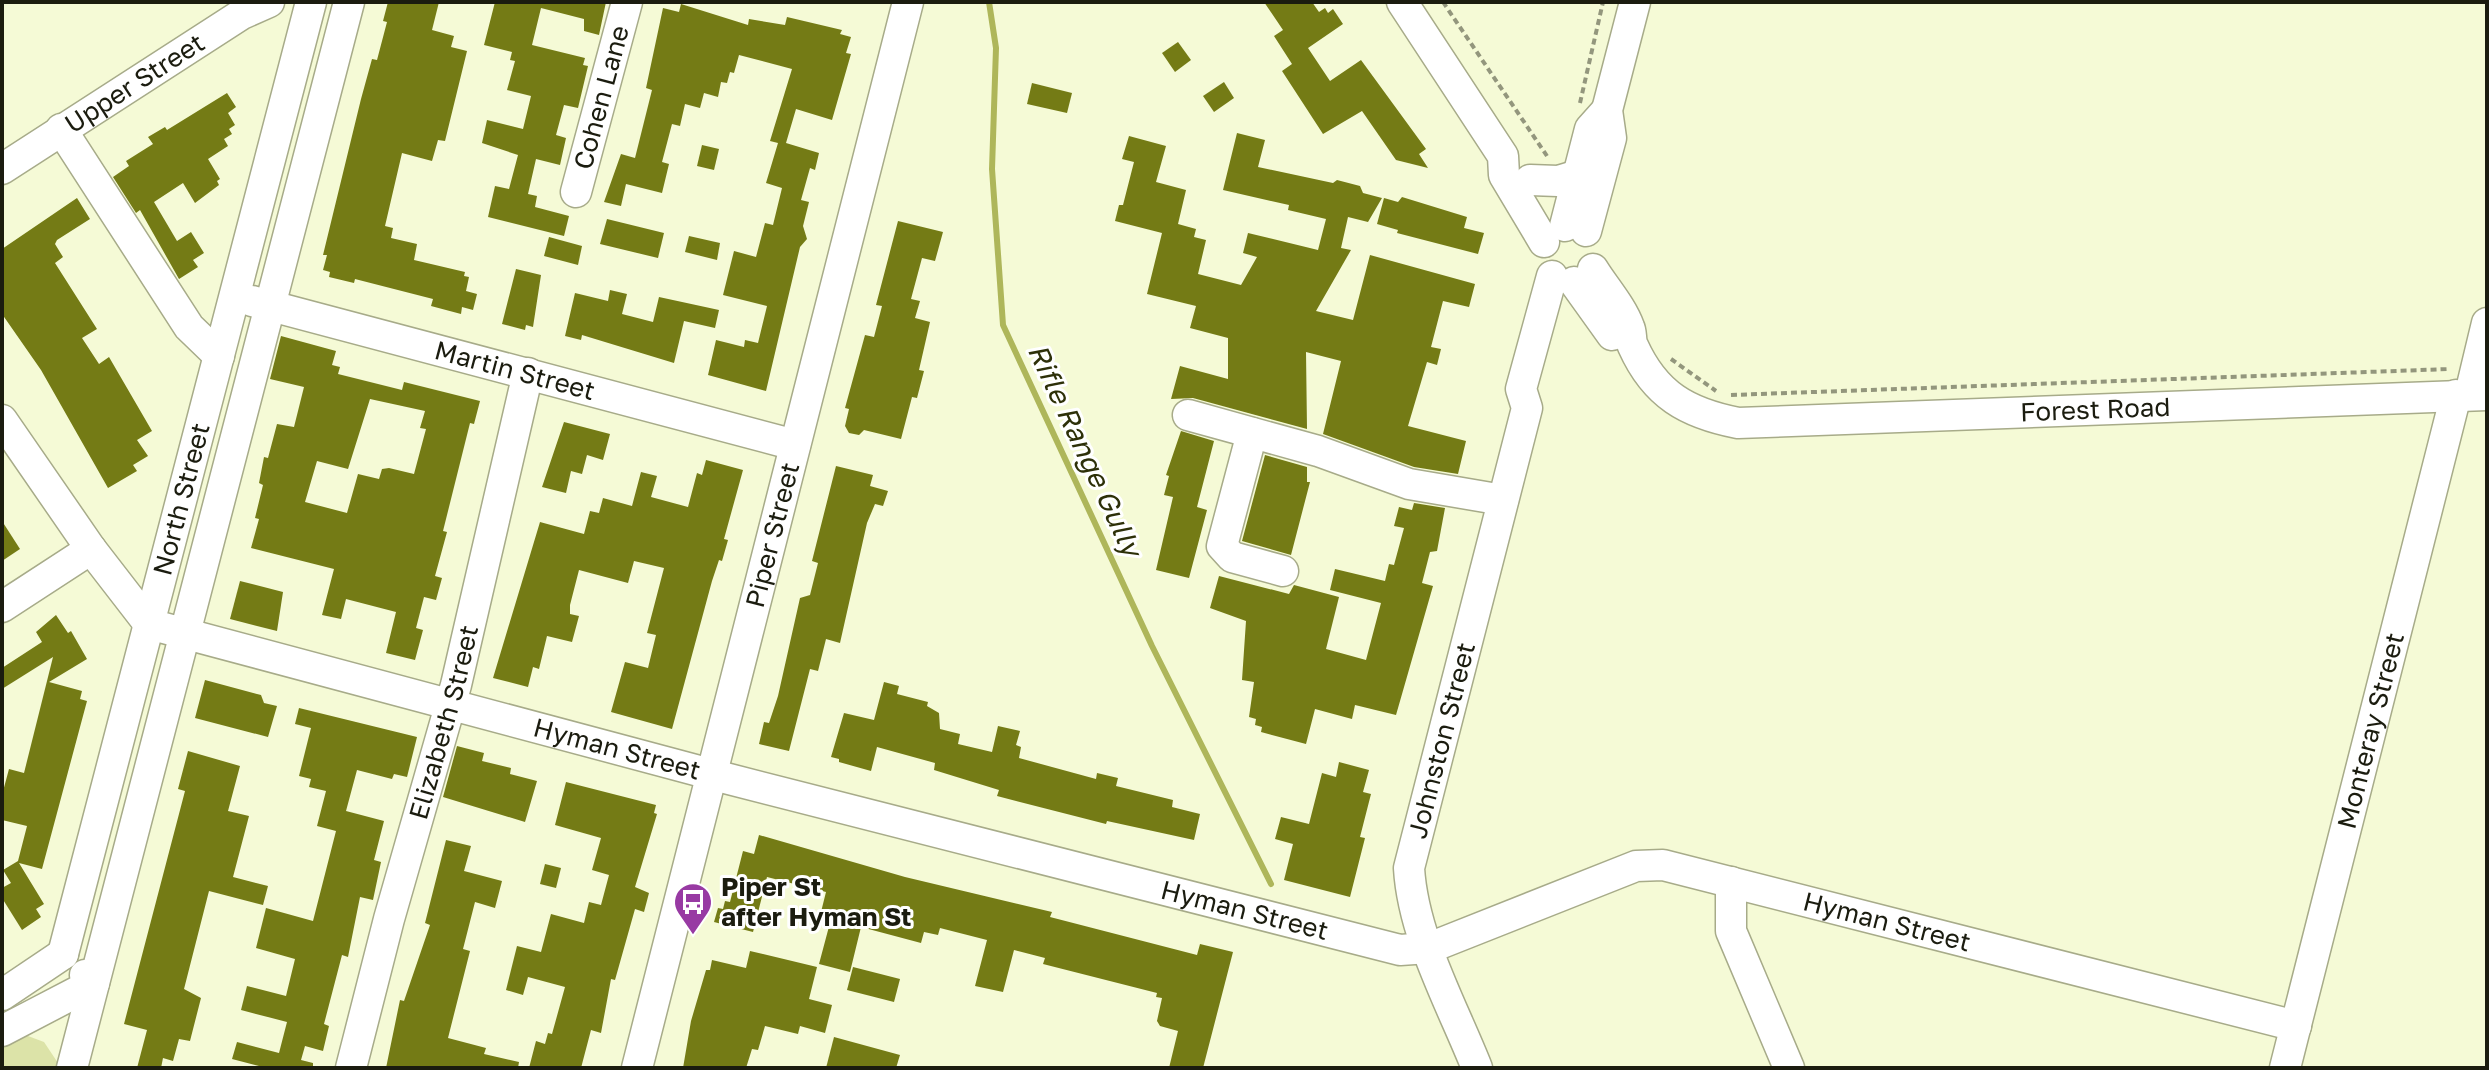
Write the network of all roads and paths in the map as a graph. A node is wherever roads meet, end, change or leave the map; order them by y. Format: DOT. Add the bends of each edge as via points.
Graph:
graph roads {
  1 [pos="269,2"];
  2 [pos="627,2"];
  3 [pos="1402,2"];
  4 [pos="1443,2"];
  5 [pos="1603,2"];
  6 [pos="1635,2"];
  7 [pos="305,3"];
  8 [pos="899,4"];
  9 [pos="347,9"];
  10 [pos="1593,110"];
  11 [pos="61,129"];
  12 [pos="1503,156"];
  13 [pos="1581,163"];
  14 [pos="2,169"];
  15 [pos="1530,180"];
  16 [pos="576,192"];
  17 [pos="1564,232"];
  18 [pos="1572,277"];
  19 [pos="235,296"];
  20 [pos="271,306"];
  21 [pos="2487,323"];
  22 [pos="1662,353"];
  23 [pos="219,356"];
  24 [pos="528,373"];
  25 [pos="2472,388"];
  26 [pos="1188,415"];
  27 [pos="2,420"];
  28 [pos="1252,433"];
  29 [pos="795,445"];
  30 [pos="1503,500"];
  31 [pos="91,549"];
  32 [pos="1283,571"];
  33 [pos="2,607"];
  34 [pos="149,624"];
  35 [pos="186,635"];
  36 [pos="448,704"];
  37 [pos="712,775"];
  38 [pos="1731,882"];
  39 [pos="1429,948"];
  40 [pos="63,954"];
  41 [pos="94,983"];
  42 [pos="2,995"];
  43 [pos="2296,1026"];
  44 [pos="2,1031"];
  45 [pos="72,1068"];
  46 [pos="351,1068"];
  47 [pos="637,1068"];
  48 [pos="1477,1068"];
  49 [pos="1789,1068"];
  50 [pos="2285,1068"];
  1 -- 11 [label="street, Upper Street"];
  2 -- 16 [label="street, Cohen Lane"];
  3 -- 12 [label="street"];
  4 -- 13 [label="path" via="1549,158 1573,148"];
  5 -- 10 [label="path"];
  6 -- 10 [label="street"];
  7 -- 9 [label="street"];
  7 -- 19 [label="street, North Street"];
  8 -- 29 [label="street, Piper Street"];
  9 -- 20 [label="street, North Street"];
  10 -- 13 [label="street"];
  10 -- 17 [label="street" via="1611,138"];
  11 -- 14 [label="street, Upper Street"];
  11 -- 23 [label="street" via="189,327"];
  12 -- 15 [label="street" via="1518,162"];
  12 -- 17 [label="street" via="1504,175"];
  13 -- 15 [label="street" via="1558,181"];
  13 -- 17 [label="street"];
  15 -- 17 [label="street"];
  17 -- 18 [label="street" via="1541,257"];
  17 -- 18 [label="street" via="1596,244"];
  18 -- 25 [label="street, Forest Road" via="1616,340 1632,344 1681,407 1738,423"];
  18 -- 30 [label="street, Johnston Street" via="1541,395 1527,408"];
  19 -- 20 [label="street, Martin Street"];
  19 -- 23 [label="street, North Street"];
  20 -- 24 [label="street, Martin Street"];
  20 -- 35 [label="street, North Street"];
  21 -- 25 [label="street, Monteray Street"];
  22 -- 25 [label="path" via="1722,395"];
  23 -- 34 [label="street, North Street"];
  24 -- 29 [label="street, Martin Street"];
  24 -- 36 [label="street, Elizabeth Street"];
  25 -- 43 [label="street, Monteray Street"];
  26 -- 28 [label="street"];
  27 -- 31 [label="street"];
  28 -- 30 [label="street" via="1436,492"];
  28 -- 32 [label="street" via="1222,546 1232,557"];
  29 -- 37 [label="street, Piper Street"];
  30 -- 39 [label="street, Johnston Street" via="1411,853 1412,897"];
  31 -- 33 [label="street"];
  31 -- 34 [label="street"];
  34 -- 35 [label="street, Hyman Street"];
  34 -- 40 [label="street, North Street"];
  35 -- 36 [label="street, Hyman Street"];
  35 -- 41 [label="street, North Street"];
  36 -- 37 [label="street, Hyman Street"];
  36 -- 46 [label="street, Elizabeth Street"];
  37 -- 39 [label="street, Hyman Street" via="1318,931 1400,950"];
  37 -- 47 [label="street, Piper Street"];
  38 -- 39 [label="street, Hyman Street" via="1663,865 1636,866"];
  38 -- 43 [label="street, Hyman Street"];
  38 -- 49 [label="street" via="1731,931"];
  39 -- 48 [label="street, Johnston Street"];
  40 -- 41 [label="street"];
  40 -- 42 [label="street"];
  41 -- 44 [label="street"];
  41 -- 45 [label="street, North Street"];
  43 -- 50 [label="street, Monteray Street"];
}
